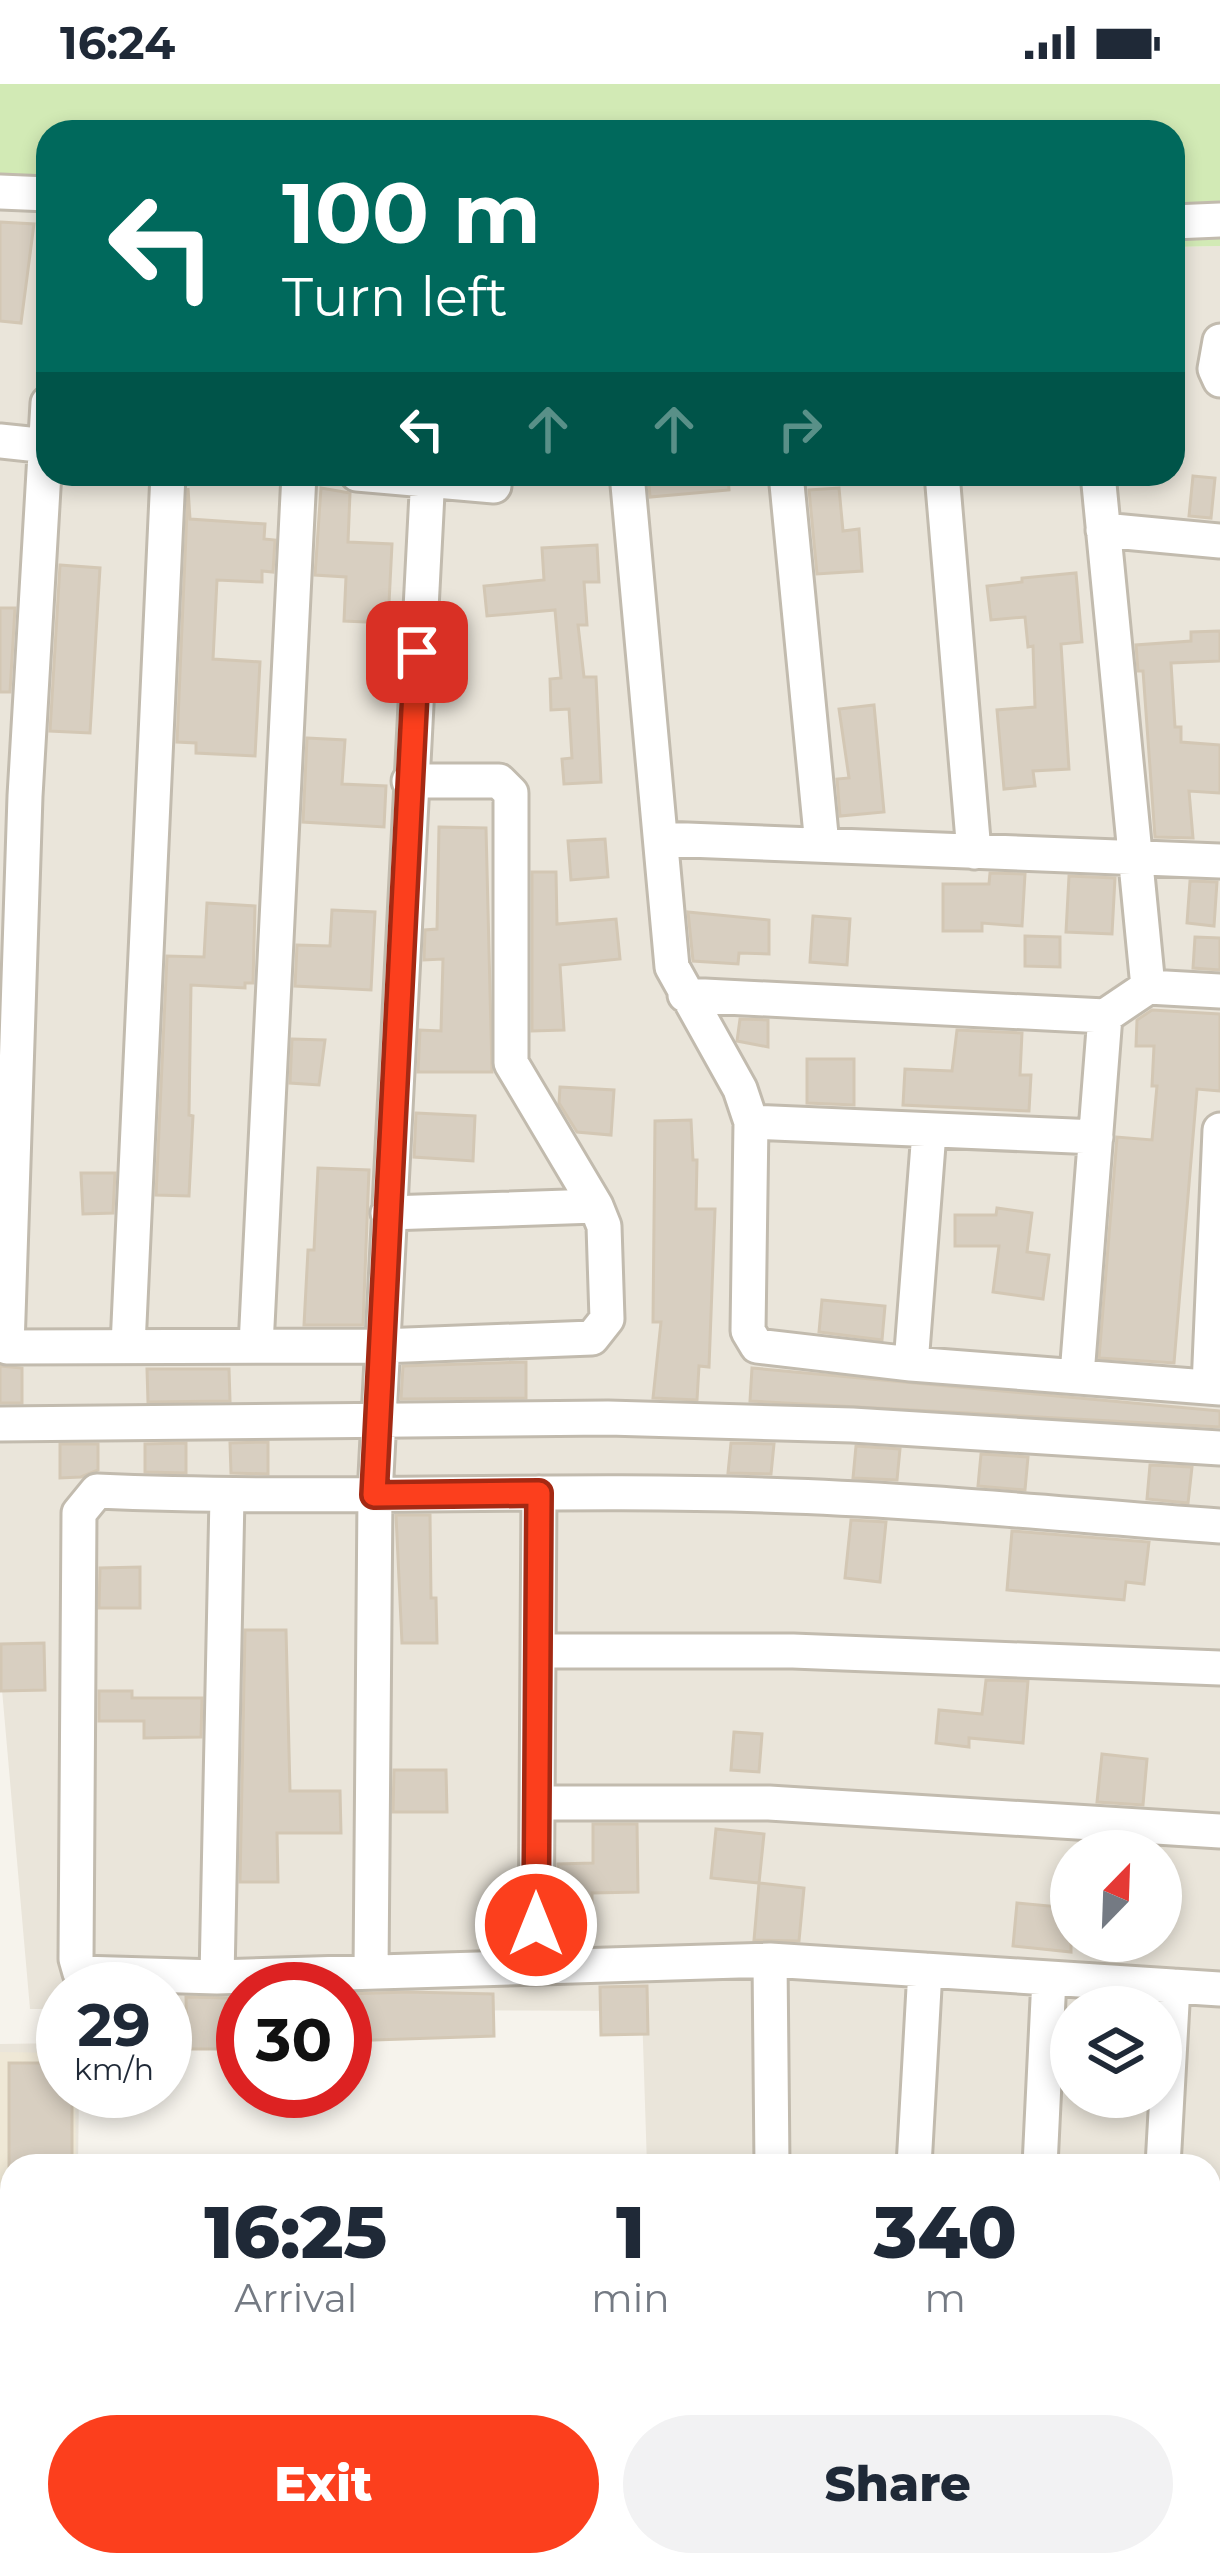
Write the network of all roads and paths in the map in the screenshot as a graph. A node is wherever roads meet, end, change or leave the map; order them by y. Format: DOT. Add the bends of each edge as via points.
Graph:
graph roads {
  1 [pos="0,192"];
  2 [pos="36,194"];
  3 [pos="1220,220"];
  4 [pos="1185,221"];
  5 [pos="1220,341"];
  6 [pos="1220,380"];
  7 [pos="0,442"];
  8 [pos="36,445"];
  9 [pos="44,486"];
  10 [pos="167,486"];
  11 [pos="297,486"];
  12 [pos="427,486"];
  13 [pos="628,486"];
  14 [pos="787,486"];
  15 [pos="943,486"];
  16 [pos="1099,486"];
  17 [pos="1102,530"];
  18 [pos="1220,542"];
  19 [pos="409,781"];
  20 [pos="662,839"];
  21 [pos="822,845"];
  22 [pos="974,852"];
  23 [pos="1133,857"];
  24 [pos="1220,861"];
  25 [pos="1148,987"];
  26 [pos="1220,991"];
  27 [pos="685,995"];
  28 [pos="1105,1016"];
  29 [pos="751,1122"];
  30 [pos="1220,1130"];
  31 [pos="929,1132"];
  32 [pos="1096,1137"];
  33 [pos="596,1206"];
  34 [pos="388,1213"];
  35 [pos="1219,1255"];
  36 [pos="128,1346"];
  37 [pos="256,1346"];
  38 [pos="381,1346"];
  39 [pos="910,1364"];
  40 [pos="1077,1375"];
  41 [pos="1215,1388"];
  42 [pos="379,1420"];
  43 [pos="0,1424"];
  44 [pos="1220,1448"];
  45 [pos="539,1493"];
  46 [pos="374,1495"];
  47 [pos="227,1496"];
  48 [pos="1220,1526"];
  49 [pos="538,1651"];
  50 [pos="1220,1668"];
  51 [pos="537,1802"];
  52 [pos="1220,1832"];
  53 [pos="770,1960"];
  54 [pos="217,1962"];
  55 [pos="371,1962"];
  56 [pos="536,1966"];
  57 [pos="925,1970"];
  58 [pos="372,1972"];
  59 [pos="216,1976"];
  60 [pos="1048,1978"];
  61 [pos="1173,1986"];
  62 [pos="1182,1987"];
  63 [pos="1220,1989"];
  64 [pos="1166,2118"];
  65 [pos="772,2154"];
  66 [pos="915,2154"];
  67 [pos="1041,2154"];
  68 [pos="1164,2154"];
  1 -- 2 [label="street"];
  3 -- 4 [label="street"];
  5 -- 6 [label="street"];
  7 -- 8 [label="street"];
  9 -- 36 [label="street" via="7,1347"];
  10 -- 36 [label="street"];
  11 -- 37 [label="street"];
  12 -- 19 [label="street"];
  13 -- 20 [label="street"];
  14 -- 21 [label="street"];
  15 -- 22 [label="street"];
  16 -- 17 [label="street"];
  17 -- 18 [label="street"];
  17 -- 23 [label="street"];
  19 -- 33 [label="street" via="499,781 512,793 511,1063"];
  19 -- 34 [label="street"];
  20 -- 21 [label="street"];
  20 -- 27 [label="street" via="671,967"];
  21 -- 22 [label="street"];
  22 -- 23 [label="street"];
  23 -- 24 [label="street"];
  23 -- 25 [label="street"];
  25 -- 26 [label="street"];
  25 -- 28 [label="street"];
  27 -- 28 [label="street"];
  27 -- 29 [label="street"];
  28 -- 32 [label="street"];
  29 -- 31 [label="street"];
  29 -- 39 [label="street" via="748,1331 757,1346"];
  30 -- 35 [label="street"];
  31 -- 32 [label="street"];
  31 -- 39 [label="street"];
  32 -- 40 [label="street"];
  33 -- 34 [label="street"];
  33 -- 38 [label="street" via="604,1226 607,1319 592,1338"];
  34 -- 38 [label="street"];
  35 -- 41 [label="street"];
  36 -- 37 [label="street"];
  37 -- 38 [label="street"];
  38 -- 42 [label="street"];
  39 -- 40 [label="street"];
  40 -- 41 [label="street"];
  42 -- 43 [label="street"];
  42 -- 44 [label="street" via="852,1425"];
  42 -- 46 [label="street"];
  45 -- 46 [label="street"];
  45 -- 48 [label="street" via="792,1496"];
  45 -- 49 [label="street"];
  46 -- 47 [label="street"];
  46 -- 55 [label="street"];
  47 -- 54 [label="street"];
  47 -- 59 [label="street" via="97,1491 79,1513 80,1973"];
  49 -- 50 [label="street" via="793,1651"];
  49 -- 51 [label="street"];
  51 -- 52 [label="street" via="769,1803"];
  51 -- 56 [label="street"];
  53 -- 56 [label="street"];
  53 -- 57 [label="street"];
  53 -- 65 [label="street"];
  56 -- 58 [label="street"];
  57 -- 60 [label="street"];
  57 -- 66 [label="street"];
  60 -- 61 [label="street"];
  60 -- 67 [label="street"];
  62 -- 63 [label="street"];
  64 -- 68 [label="street"];
}
